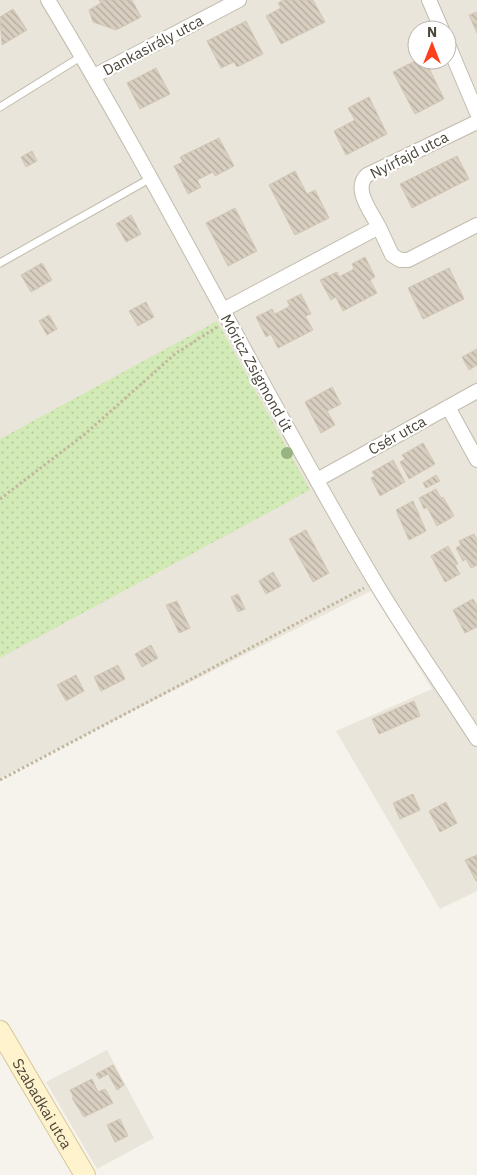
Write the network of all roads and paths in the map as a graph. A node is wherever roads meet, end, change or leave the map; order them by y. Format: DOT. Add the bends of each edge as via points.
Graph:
graph roads {
  1 [pos="48,0"];
  2 [pos="239,0"];
  3 [pos="429,0"];
  4 [pos="438,20"];
  5 [pos="82,56"];
  6 [pos="457,66"];
  7 [pos="94,76"];
  8 [pos="0,106"];
  9 [pos="477,113"];
  10 [pos="477,122"];
  11 [pos="152,177"];
  12 [pos="477,225"];
  13 [pos="379,228"];
  14 [pos="0,263"];
  15 [pos="226,316"];
  16 [pos="477,391"];
  17 [pos="448,407"];
  18 [pos="477,460"];
  19 [pos="317,480"];
  20 [pos="0,499"];
  21 [pos="375,582"];
  22 [pos="477,739"];
  23 [pos="0,780"];
  24 [pos="0,1031"];
  25 [pos="85,1175"];
  1 -- 5 [label="street, Móricz Zsigmond út"];
  2 -- 7 [label="street, Dankasirály utca"];
  3 -- 4 [label="street"];
  5 -- 7 [label="street, Móricz Zsigmond út"];
  5 -- 8 [label="lane"];
  6 -- 9 [label="street"];
  7 -- 11 [label="street, Móricz Zsigmond út"];
  10 -- 13 [label="street, Nyírfajd utca" via="361,180 360,189"];
  11 -- 14 [label="lane"];
  11 -- 15 [label="street, Móricz Zsigmond út"];
  12 -- 13 [label="street, Nyírfajd utca" via="408,260 400,260 392,254"];
  13 -- 15 [label="street"];
  15 -- 19 [label="street, Móricz Zsigmond út"];
  15 -- 20 [label="path" via="175,354 85,434"];
  16 -- 17 [label="street, Csér utca"];
  17 -- 18 [label="street"];
  17 -- 19 [label="street, Csér utca"];
  19 -- 21 [label="street, Móricz Zsigmond út"];
  21 -- 22 [label="street, Móricz Zsigmond út"];
  21 -- 23 [label="path"];
  24 -- 25 [label="street, Szabadkai utca"];
}
